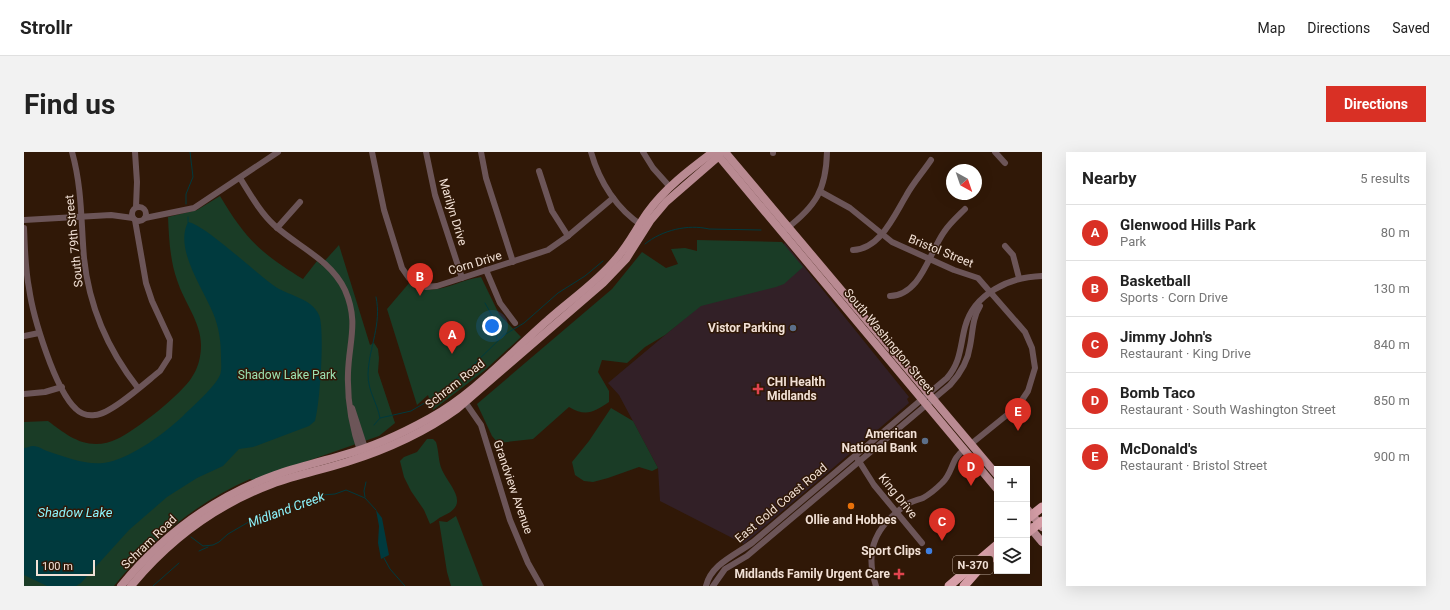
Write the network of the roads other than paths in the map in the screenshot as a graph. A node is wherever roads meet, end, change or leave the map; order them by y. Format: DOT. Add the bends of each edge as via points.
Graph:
graph roads {
  1 [pos="72,152"];
  2 [pos="135,152"];
  3 [pos="278,152"];
  4 [pos="372,152"];
  5 [pos="426,152"];
  6 [pos="481,152"];
  7 [pos="591,152"];
  8 [pos="643,152"];
  9 [pos="827,152"];
  10 [pos="995,152"];
  11 [pos="718,153"];
  12 [pos="931,160"];
  13 [pos="1005,163"];
  14 [pos="539,171"];
  15 [pos="240,178"];
  16 [pos="670,187"];
  17 [pos="821,192"];
  18 [pos="613,198"];
  19 [pos="300,202"];
  20 [pos="139,208"];
  21 [pos="965,209"];
  22 [pos="172,212"];
  23 [pos="111,215"];
  24 [pos="82,217"];
  25 [pos="134,219"];
  26 [pos="144,219"];
  27 [pos="24,220"];
  28 [pos="643,226"];
  29 [pos="24,228"];
  30 [pos="277,228"];
  31 [pos="786,230"];
  32 [pos="882,233"];
  33 [pos="568,236"];
  34 [pos="140,240"];
  35 [pos="1005,246"];
  36 [pos="853,250"];
  37 [pos="930,257"];
  38 [pos="513,262"];
  39 [pos="486,270"];
  40 [pos="25,276"];
  41 [pos="1042,276"];
  42 [pos="462,278"];
  43 [pos="1019,278"];
  44 [pos="991,292"];
  45 [pos="890,296"];
  46 [pos="515,323"];
  47 [pos="39,332"];
  48 [pos="24,336"];
  49 [pos="1035,368"];
  50 [pos="1042,369"];
  51 [pos="62,387"];
  52 [pos="138,388"];
  53 [pos="24,394"];
  54 [pos="932,396"];
  55 [pos="463,399"];
  56 [pos="925,402"];
  57 [pos="940,420"];
  58 [pos="971,444"];
  59 [pos="964,450"];
  60 [pos="363,452"];
  61 [pos="853,457"];
  62 [pos="858,462"];
  63 [pos="994,471"];
  64 [pos="994,472"];
  65 [pos="994,485"];
  66 [pos="1042,507"];
  67 [pos="1042,512"];
  68 [pos="897,513"];
  69 [pos="1032,523"];
  70 [pos="761,535"];
  71 [pos="766,540"];
  72 [pos="1042,542"];
  73 [pos="922,543"];
  74 [pos="994,548"];
  75 [pos="994,556"];
  76 [pos="994,562"];
  77 [pos="121,586"];
  78 [pos="131,586"];
  79 [pos="541,586"];
  80 [pos="706,586"];
  81 [pos="713,586"];
  82 [pos="876,586"];
  83 [pos="948,586"];
  84 [pos="965,586"];
  1 -- 24 [label="street, South 79th Street" via="79,180"];
  2 -- 20 [label="street"];
  3 -- 15 [label="street"];
  4 -- 42 [label="street, Corn Drive" via="384,210 405,273 412,281 426,287"];
  5 -- 42 [label="street, Marilyn Drive" via="435,195"];
  6 -- 38 [label="street" via="486,178"];
  7 -- 18 [label="street" via="600,176"];
  8 -- 16 [label="street"];
  9 -- 17 [label="street"];
  10 -- 13 [label="street"];
  11 -- 16 [label="main road, Schram Road"];
  11 -- 28 [label="main road, Schram Road"];
  11 -- 31 [label="main road, South Washington Street"];
  12 -- 32 [label="street"];
  14 -- 33 [label="street" via="552,211"];
  15 -- 22 [label="street" via="194,208"];
  15 -- 30 [label="street" via="263,214"];
  16 -- 28 [label="main road, Schram Road" via="654,204"];
  17 -- 31 [label="street" via="811,207"];
  17 -- 32 [label="street, Bristol Street" via="850,208"];
  18 -- 28 [label="street" via="628,216"];
  18 -- 33 [label="street, Corn Drive"];
  19 -- 30 [label="street"];
  20 -- 22 [label="street"];
  20 -- 23 [label="street"];
  20 -- 25 [label="street"];
  20 -- 26 [label="street"];
  21 -- 37 [label="street" via="944,232"];
  22 -- 26 [label="street"];
  23 -- 24 [label="street"];
  23 -- 25 [label="street"];
  24 -- 27 [label="street"];
  24 -- 52 [label="street, South 79th Street" via="85,267 94,307 111,346"];
  25 -- 26 [label="street"];
  25 -- 34 [label="street"];
  26 -- 34 [label="street"];
  28 -- 55 [label="main road, Schram Road" via="626,259 606,280"];
  29 -- 40 [label="street"];
  30 -- 60 [label="street" via="324,263 344,289 351,308 353,324 348,372 350,399"];
  31 -- 54 [label="main road, South Washington Street"];
  31 -- 56 [label="main road, South Washington Street"];
  32 -- 36 [label="street" via="869,247"];
  32 -- 37 [label="street, Bristol Street" via="900,246"];
  33 -- 38 [label="street, Corn Drive" via="548,250"];
  34 -- 52 [label="street" via="146,283 169,336 171,348 163,368"];
  35 -- 43 [label="street" via="1013,255"];
  37 -- 44 [label="street, Bristol Street" via="954,270 975,276"];
  37 -- 45 [label="street" via="907,292 900,296"];
  38 -- 39 [label="street, Corn Drive"];
  39 -- 42 [label="street, Corn Drive"];
  39 -- 46 [label="street" via="500,303"];
  40 -- 47 [label="street"];
  41 -- 43 [label="street"];
  43 -- 44 [label="street"];
  44 -- 49 [label="street, Bristol Street" via="1025,332 1032,348"];
  44 -- 54 [label="street, East Gold Coast Road" via="976,315 968,355 961,371 950,385"];
  47 -- 48 [label="street"];
  47 -- 51 [label="street"];
  49 -- 50 [label="street"];
  49 -- 58 [label="street, Bristol Street" via="1028,391 1021,402"];
  51 -- 52 [label="street" via="76,409 94,416 108,411"];
  51 -- 53 [label="street"];
  54 -- 56 [label="street, East Gold Coast Road"];
  54 -- 58 [label="main road, South Washington Street"];
  55 -- 60 [label="main road, Schram Road" via="431,426"];
  55 -- 79 [label="street, Grandview Avenue" via="481,425 510,520 528,564"];
  56 -- 57 [label="main road, South Washington Street"];
  56 -- 61 [label="street, East Gold Coast Road"];
  56 -- 62 [label="street, East Gold Coast Road"];
  57 -- 58 [label="main road" via="963,443"];
  57 -- 59 [label="main road, South Washington Street"];
  58 -- 63 [label="main road, South Washington Street"];
  59 -- 64 [label="main road" via="969,451"];
  59 -- 65 [label="main road, South Washington Street"];
  59 -- 68 [label="street" via="956,457 944,482 927,496 908,504"];
  60 -- 77 [label="main road, Schram Road" via="276,474 222,499 165,540"];
  60 -- 78 [label="main road, Schram Road" via="284,479 226,505 182,534"];
  61 -- 62 [label="street, King Drive"];
  61 -- 70 [label="street, East Gold Coast Road"];
  62 -- 68 [label="street, King Drive"];
  62 -- 71 [label="street, East Gold Coast Road"];
  66 -- 69 [label="highway"];
  67 -- 69 [label="highway"];
  68 -- 73 [label="street, King Drive"];
  68 -- 82 [label="street" via="882,527 873,545 871,563"];
  69 -- 72 [label="main road"];
  70 -- 71 [label="street"];
  70 -- 80 [label="street, East Gold Coast Road" via="718,566"];
  71 -- 81 [label="street, East Gold Coast Road" via="747,556 725,569"];
  74 -- 83 [label="highway, N-370"];
  75 -- 84 [label="highway"];
  76 -- 84 [label="highway, N-370"];
}
